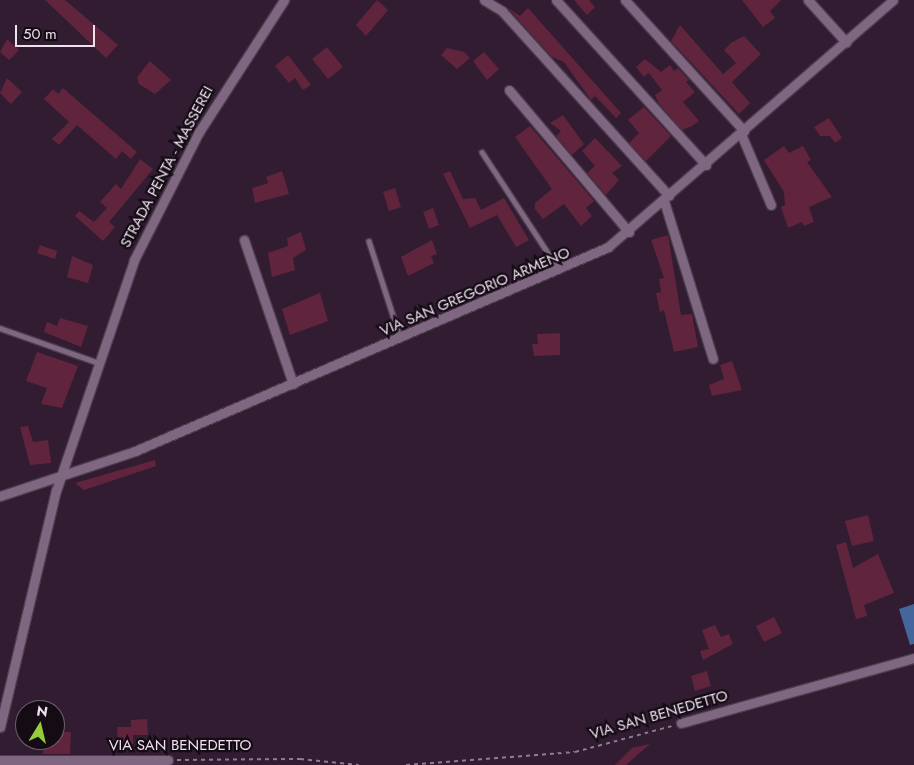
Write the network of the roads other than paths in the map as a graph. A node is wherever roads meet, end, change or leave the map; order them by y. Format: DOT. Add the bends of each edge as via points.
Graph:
graph roads {
  1 [pos="284,0"];
  2 [pos="484,0"];
  3 [pos="556,0"];
  4 [pos="625,0"];
  5 [pos="808,0"];
  6 [pos="893,0"];
  7 [pos="846,42"];
  8 [pos="509,90"];
  9 [pos="742,132"];
  10 [pos="482,152"];
  11 [pos="706,165"];
  12 [pos="666,199"];
  13 [pos="771,206"];
  14 [pos="629,232"];
  15 [pos="244,240"];
  16 [pos="369,241"];
  17 [pos="560,271"];
  18 [pos="0,328"];
  19 [pos="401,339"];
  20 [pos="713,359"];
  21 [pos="99,362"];
  22 [pos="293,384"];
  23 [pos="65,474"];
  24 [pos="0,496"];
  25 [pos="914,658"];
  26 [pos="681,723"];
  27 [pos="0,727"];
  28 [pos="0,760"];
  29 [pos="168,760"];
  1 -- 21 [label="street, STRADA PENTA - MASSEREI" via="243,58 163,199 134,260"];
  2 -- 12 [label="street" via="502,11"];
  3 -- 11 [label="street"];
  4 -- 9 [label="street"];
  5 -- 7 [label="street"];
  6 -- 7 [label="street, VIA SAN GREGORIO ARMENO"];
  7 -- 9 [label="street, VIA SAN GREGORIO ARMENO"];
  8 -- 14 [label="street"];
  9 -- 11 [label="street, VIA SAN GREGORIO ARMENO"];
  9 -- 13 [label="street"];
  10 -- 17 [label="lane"];
  11 -- 12 [label="street, VIA SAN GREGORIO ARMENO"];
  12 -- 14 [label="street, VIA SAN GREGORIO ARMENO"];
  12 -- 20 [label="street"];
  14 -- 17 [label="street, VIA SAN GREGORIO ARMENO"];
  15 -- 22 [label="street"];
  16 -- 19 [label="lane"];
  17 -- 19 [label="street, VIA SAN GREGORIO ARMENO"];
  18 -- 21 [label="lane"];
  19 -- 22 [label="street, VIA SAN GREGORIO ARMENO"];
  21 -- 23 [label="street, STRADA PENTA - MASSEREI"];
  22 -- 23 [label="street, VIA SAN GREGORIO ARMENO" via="135,451"];
  23 -- 24 [label="street, VIA SAN GREGORIO ARMENO"];
  23 -- 27 [label="street, STRADA PENTA - MASSEREI" via="32,585"];
  25 -- 26 [label="street, VIA SAN BENEDETTO"];
  28 -- 29 [label="street, VIA SAN BENEDETTO"];
}
